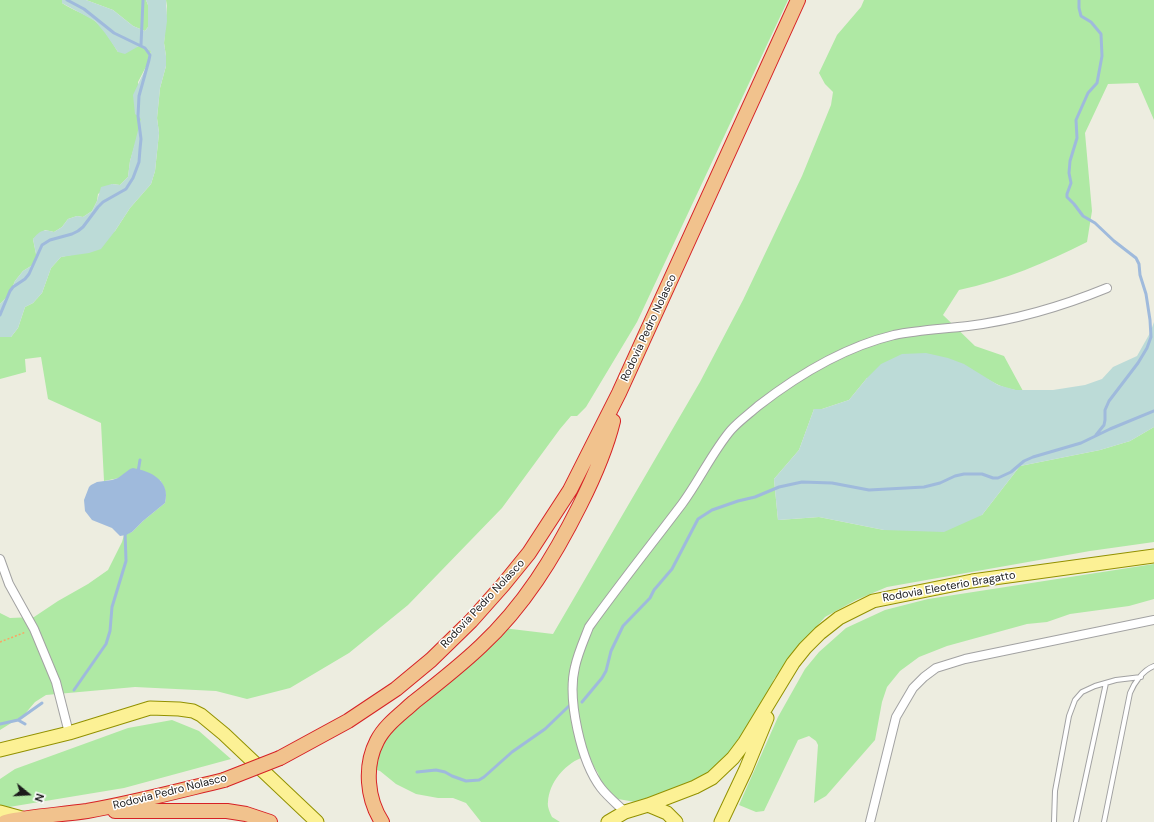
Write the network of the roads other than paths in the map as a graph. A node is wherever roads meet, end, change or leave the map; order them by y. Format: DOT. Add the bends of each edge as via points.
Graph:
graph roads {
  1 [pos="798,0"];
  2 [pos="1107,288"];
  3 [pos="619,393"];
  4 [pos="1154,556"];
  5 [pos="0,559"];
  6 [pos="1154,620"];
  7 [pos="1154,666"];
  8 [pos="1141,677"];
  9 [pos="1106,683"];
  10 [pos="779,686"];
  11 [pos="69,733"];
  12 [pos="1,751"];
  13 [pos="648,805"];
  14 [pos="85,811"];
  15 [pos="0,812"];
  16 [pos="625,812"];
  17 [pos="22,818"];
  18 [pos="5,822"];
  19 [pos="270,822"];
  20 [pos="317,822"];
  21 [pos="382,822"];
  22 [pos="608,822"];
  23 [pos="676,822"];
  24 [pos="721,822"];
  25 [pos="870,822"];
  26 [pos="1054,822"];
  27 [pos="1076,822"];
  28 [pos="1104,822"];
  1 -- 3 [label="highway, Rodovia Pedro Nolasco"];
  2 -- 16 [label="street" via="1022,316 894,335 866,343 807,371 776,392 731,431 683,502 589,627 574,668 575,713 584,755 601,788"];
  3 -- 14 [label="highway, Rodovia Pedro Nolasco, bridge" via="570,490 529,553 471,621 396,689 348,721 280,758 224,780 136,802"];
  3 -- 21 [label="highway" via="604,450 590,484 548,564 517,608 482,646 389,724 377,741 371,756 369,788"];
  4 -- 10 [label="main road, Rodovia Eleoterio Bragatto" via="972,581 873,601 839,618 820,633 793,663"];
  5 -- 11 [label="street" via="56,682"];
  6 -- 25 [label="street" via="964,659 936,668 924,676 913,688 896,717"];
  7 -- 8 [label="lane"];
  8 -- 9 [label="lane"];
  8 -- 28 [label="lane" via="1134,684 1126,710"];
  9 -- 26 [label="lane" via="1082,692 1073,705 1055,792"];
  9 -- 27 [label="lane"];
  10 -- 13 [label="main road, Rodovia Eleoterio Bragatto" via="745,742 712,778"];
  10 -- 24 [label="main road, Rodovia Eleoterio Bragatto" via="746,769"];
  11 -- 12 [label="main road"];
  11 -- 20 [label="main road" via="150,708 193,712 201,715 224,734"];
  13 -- 16 [label="main road, Rodovia Eleoterio Bragatto"];
  13 -- 23 [label="main road" via="667,813"];
  14 -- 17 [label="highway, Rodovia Pedro Nolasco"];
  14 -- 19 [label="highway" via="228,811"];
  15 -- 17 [label="main road"];
  16 -- 22 [label="main road, Rodovia Eleoterio Bragatto"];
  17 -- 18 [label="highway, Rodovia Pedro Nolasco"];
}
